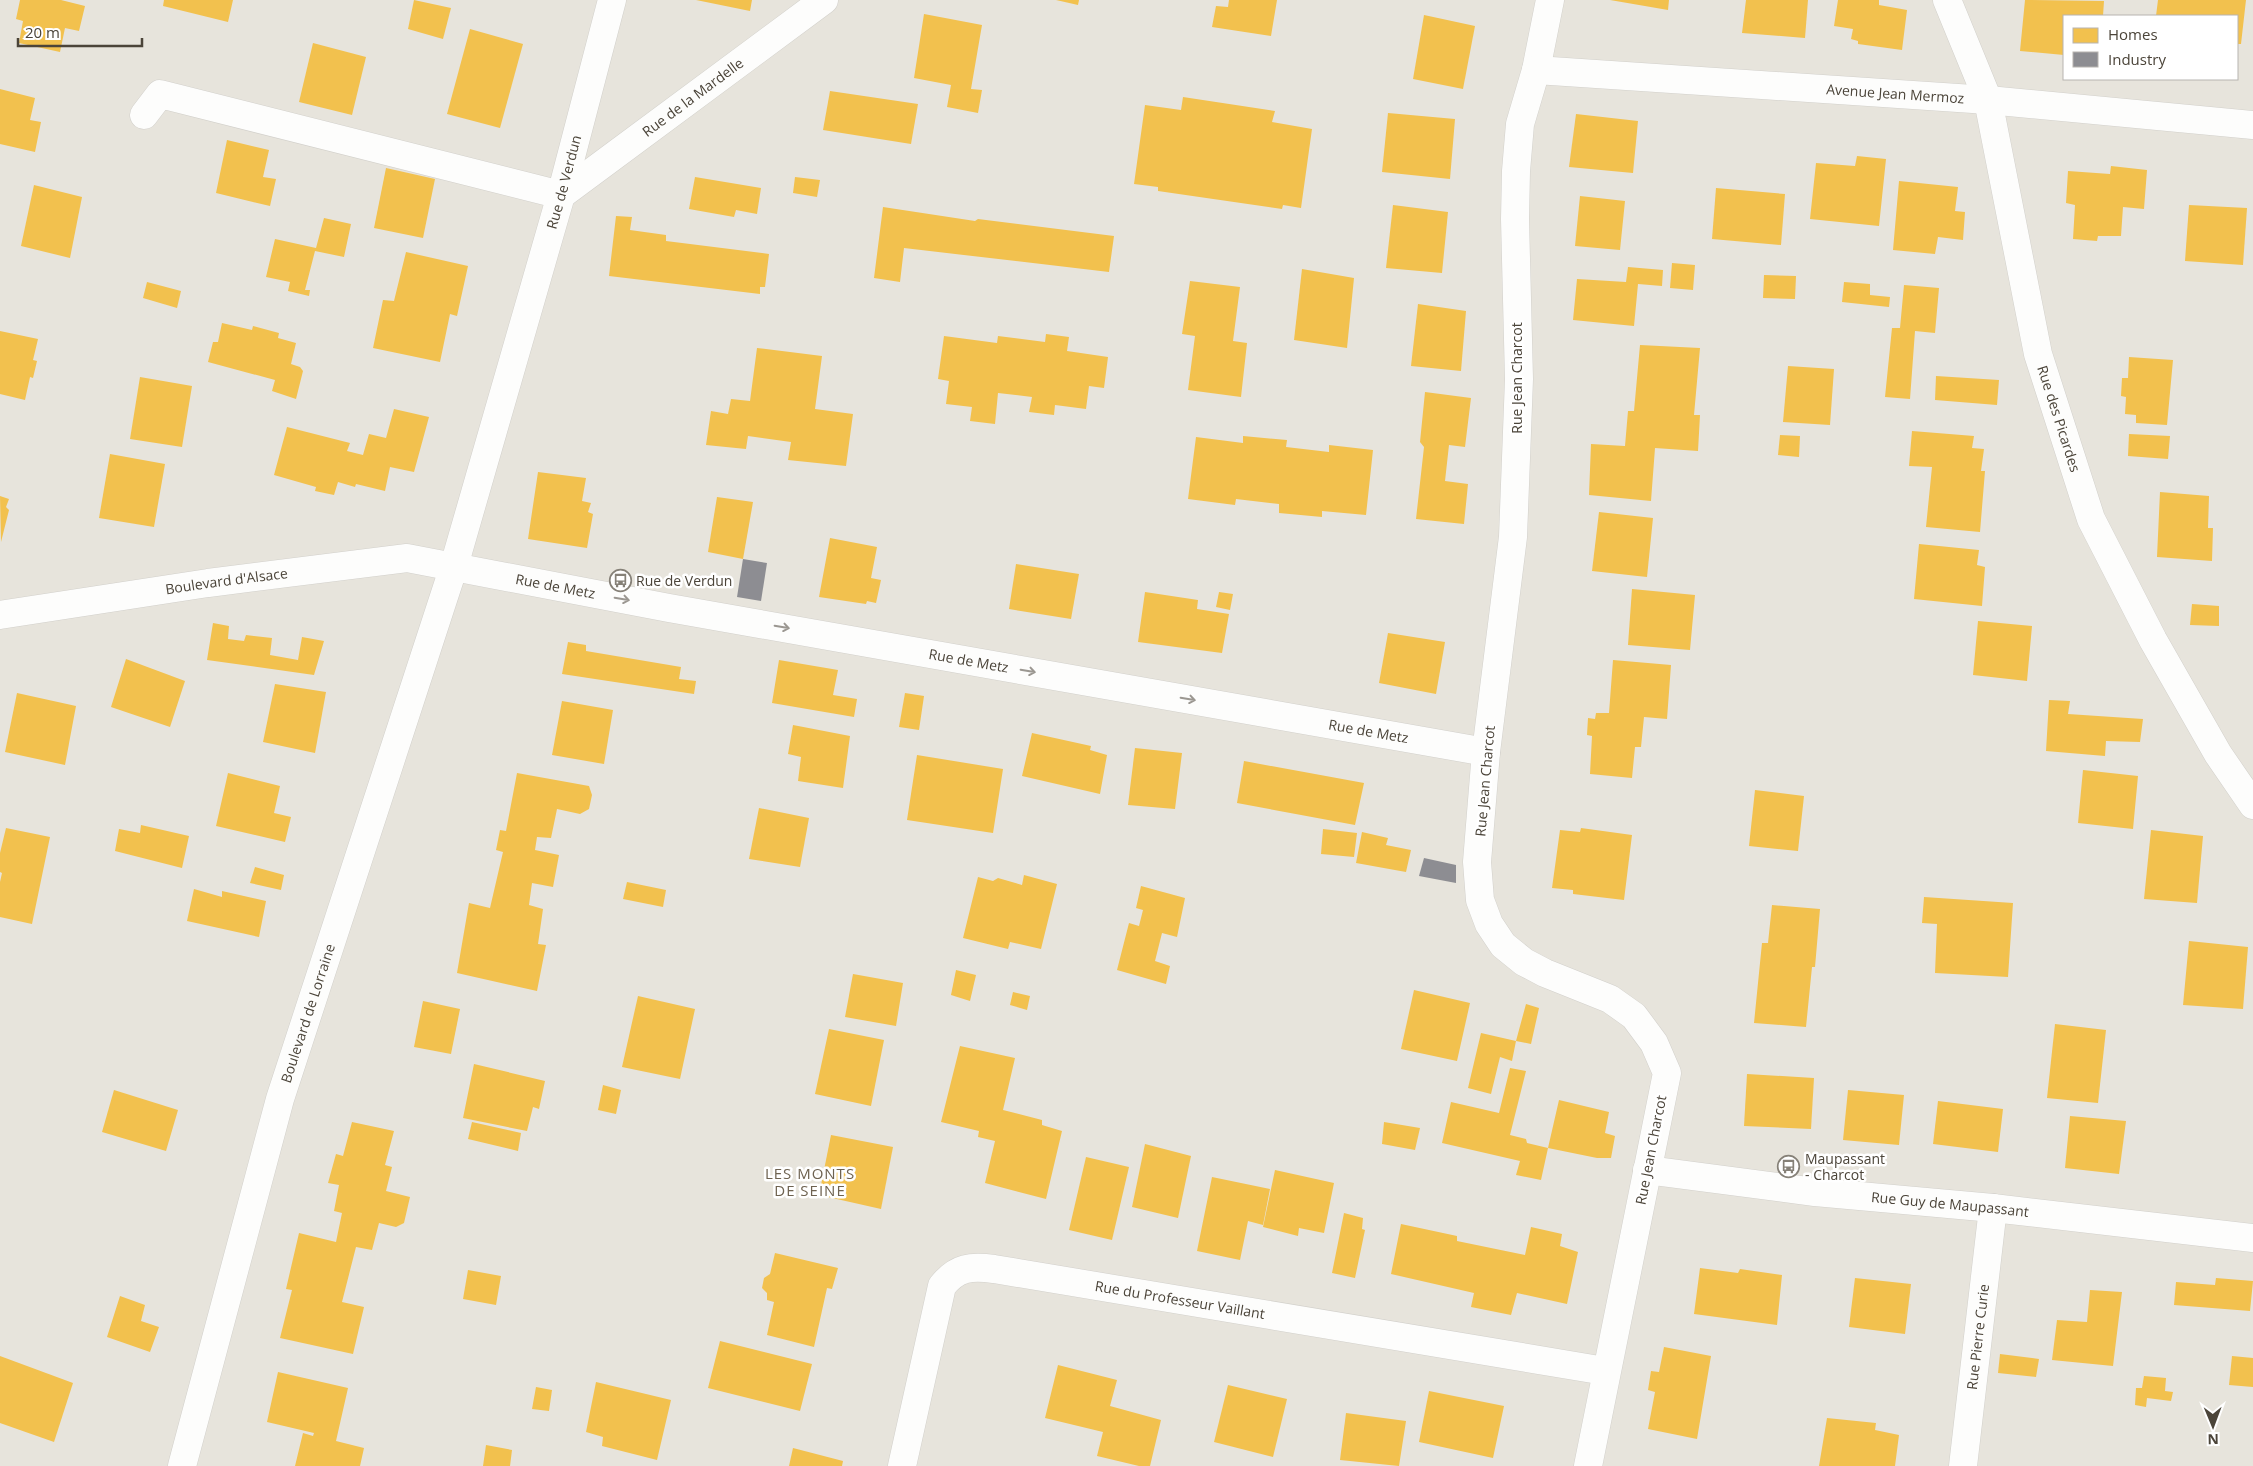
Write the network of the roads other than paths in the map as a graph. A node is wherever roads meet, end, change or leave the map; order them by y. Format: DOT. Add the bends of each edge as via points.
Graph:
graph roads {
  1 [pos="612,0"];
  2 [pos="824,0"];
  3 [pos="1550,0"];
  4 [pos="1947,0"];
  5 [pos="1536,70"];
  6 [pos="1988,100"];
  7 [pos="144,115"];
  8 [pos="2253,125"];
  9 [pos="561,195"];
  10 [pos="454,566"];
  11 [pos="0,615"];
  12 [pos="1486,752"];
  13 [pos="2253,805"];
  14 [pos="1647,1170"];
  15 [pos="1993,1208"];
  16 [pos="2253,1238"];
  17 [pos="1605,1371"];
  18 [pos="182,1466"];
  19 [pos="902,1466"];
  20 [pos="1588,1466"];
  21 [pos="1963,1466"];
  1 -- 9 [label="street, Rue de Verdun"];
  2 -- 9 [label="street, Rue de la Mardelle"];
  3 -- 5 [label="street, Rue Jean Charcot"];
  4 -- 6 [label="street, Rue des Picardes"];
  5 -- 6 [label="street, Avenue Jean Mermoz"];
  5 -- 12 [label="street, Rue Jean Charcot" via="1520,124 1516,171 1519,379 1513,537"];
  6 -- 8 [label="street, Avenue Jean Mermoz"];
  6 -- 13 [label="street, Rue des Picardes" via="2038,354 2091,518 2153,640 2218,754"];
  7 -- 9 [label="street" via="160,94"];
  9 -- 10 [label="street, Rue de Verdun"];
  10 -- 11 [label="street, Boulevard d'Alsace" via="407,558 208,583"];
  10 -- 12 [label="street, Rue de Metz, one-way" via="669,608"];
  10 -- 18 [label="street, Boulevard de Lorraine" via="280,1099"];
  12 -- 14 [label="street, Rue Jean Charcot" via="1477,862 1480,900 1489,924 1503,945 1524,962 1610,1000 1634,1016 1654,1043 1667,1073"];
  14 -- 15 [label="street, Rue Guy de Maupassant" via="1815,1192"];
  14 -- 17 [label="street, Rue Jean Charcot"];
  15 -- 16 [label="street, Rue Guy de Maupassant"];
  15 -- 21 [label="street, Rue Pierre Curie"];
  17 -- 19 [label="street, Rue du Professeur Vaillant" via="994,1269 963,1269 950,1276 942,1286"];
  17 -- 20 [label="street, Rue Jean Charcot"];
}
